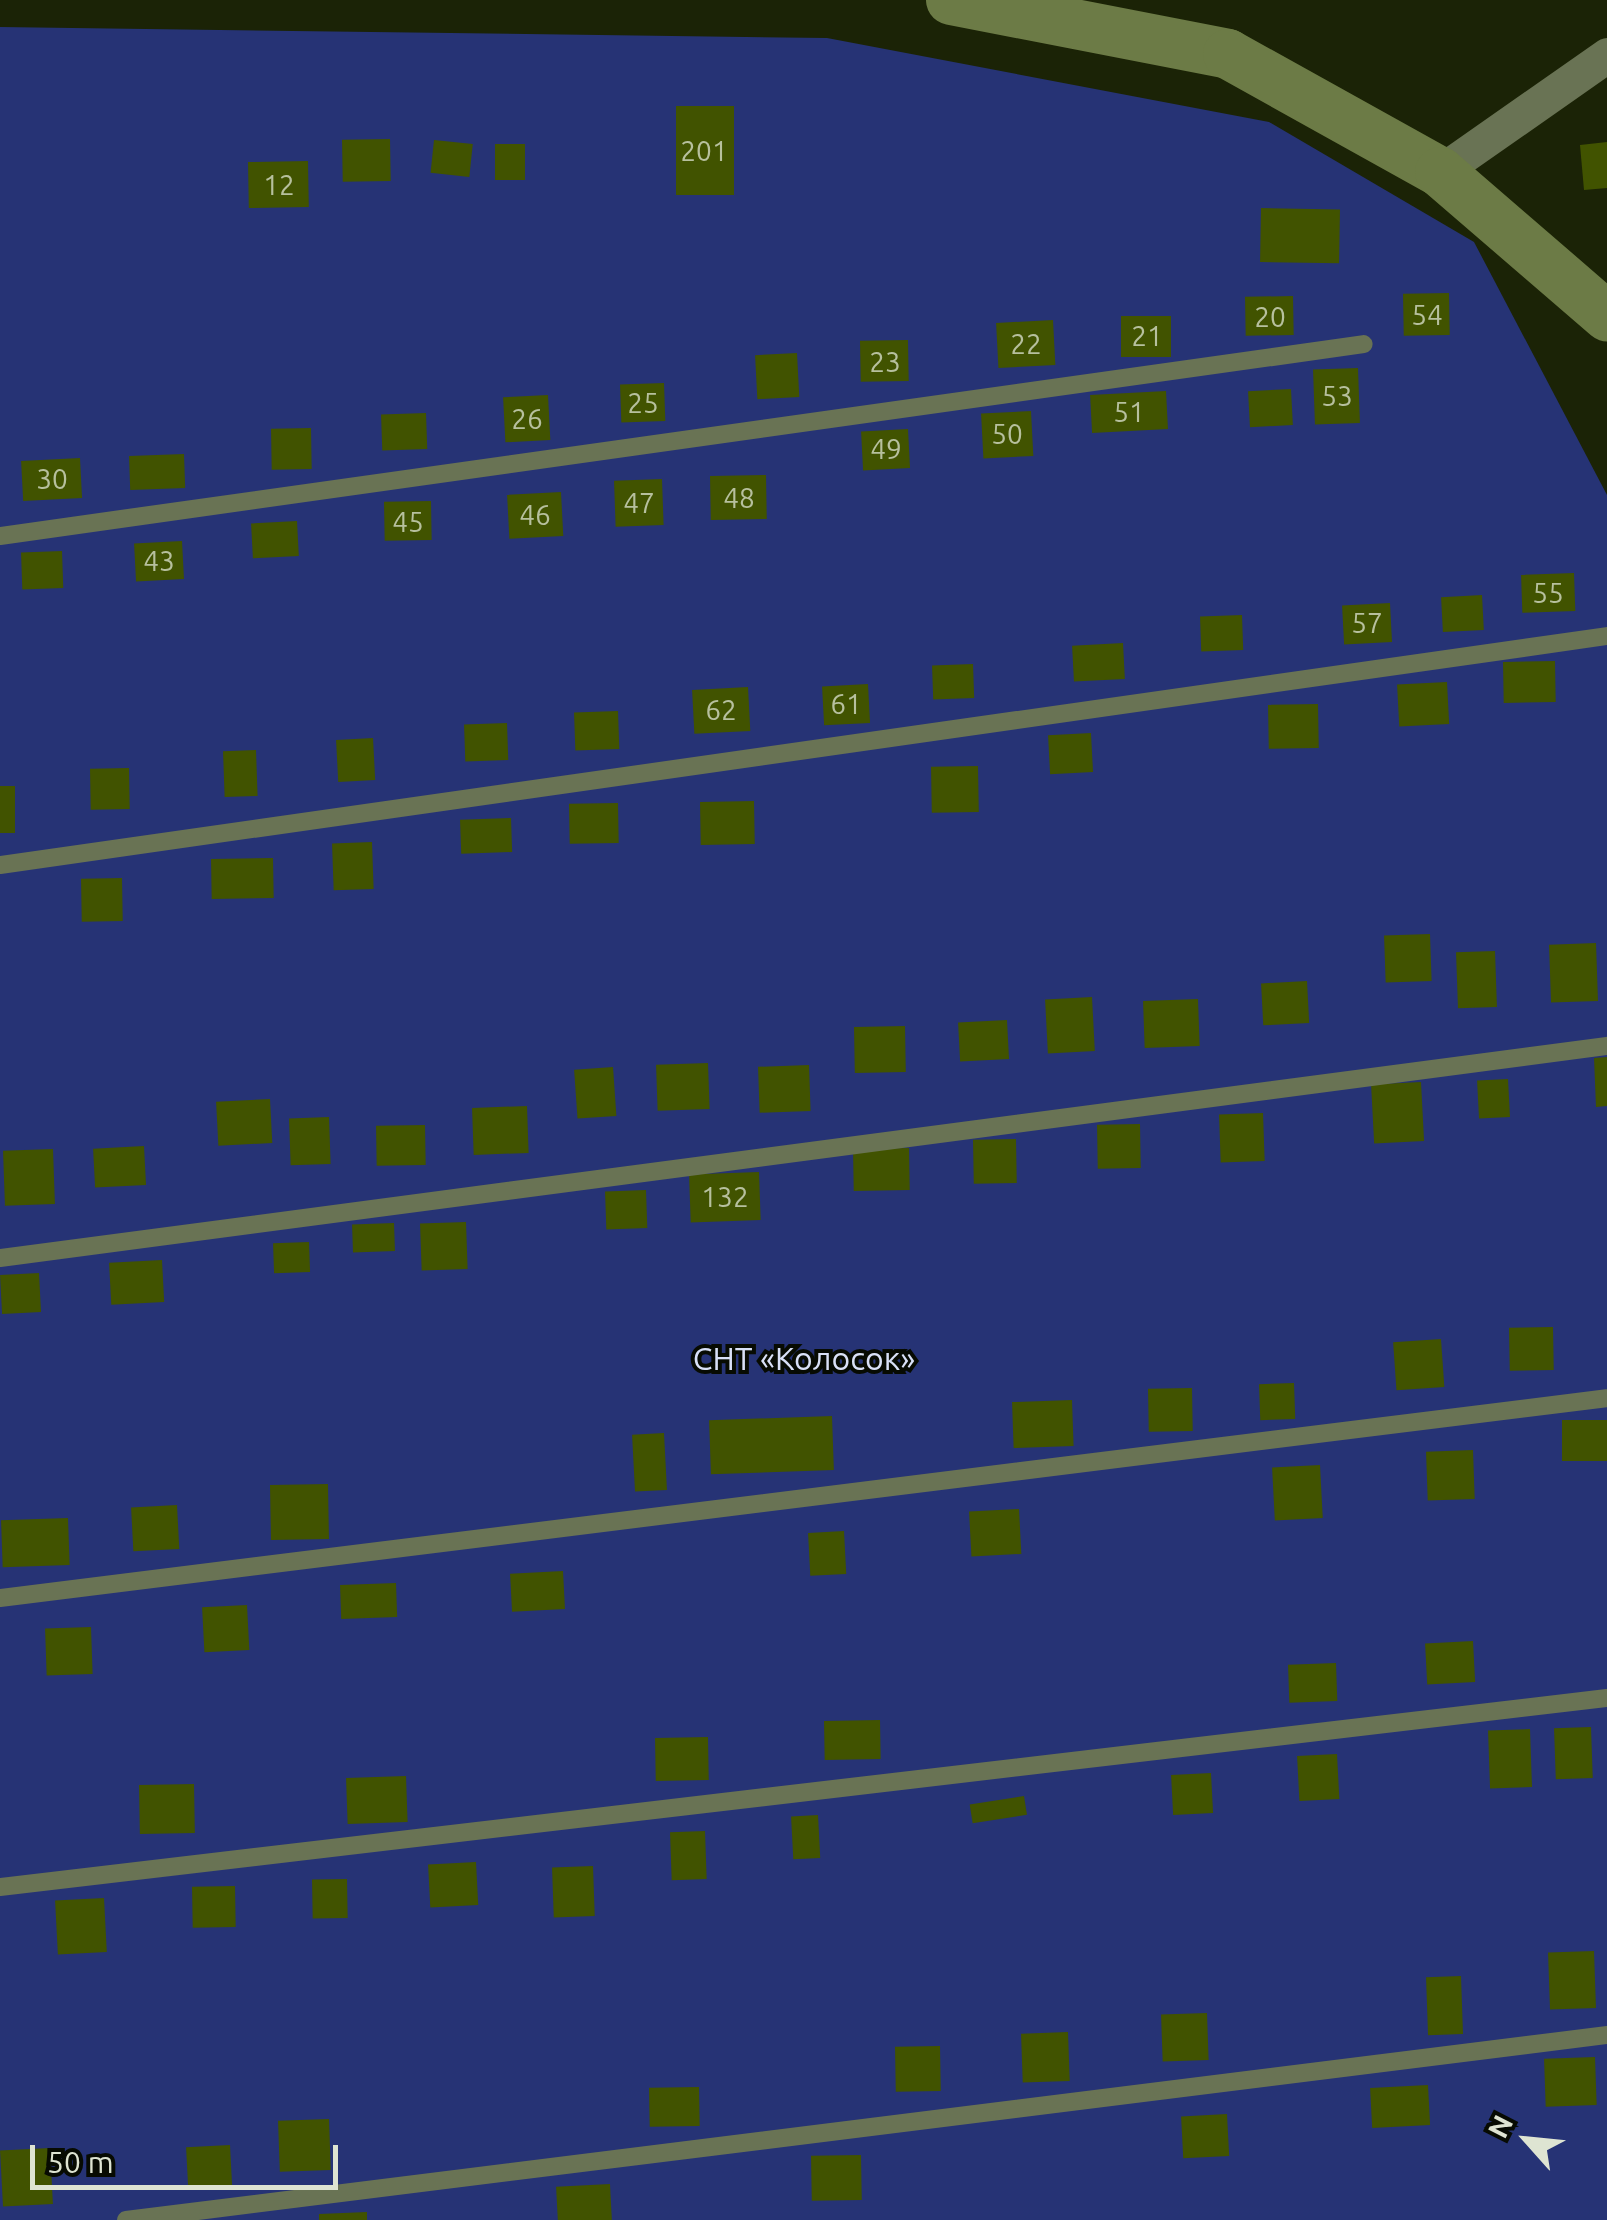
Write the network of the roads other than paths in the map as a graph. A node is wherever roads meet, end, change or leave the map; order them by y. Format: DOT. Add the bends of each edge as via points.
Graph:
graph roads {
  1 [pos="950,0"];
  2 [pos="1059,8"];
  3 [pos="1607,55"];
  4 [pos="1440,172"];
  5 [pos="1607,316"];
  6 [pos="1364,344"];
  7 [pos="0,536"];
  8 [pos="1607,636"];
  9 [pos="0,865"];
  10 [pos="1607,1046"];
  11 [pos="0,1258"];
  12 [pos="1607,1398"];
  13 [pos="0,1598"];
  14 [pos="1607,1698"];
  15 [pos="0,1887"];
  16 [pos="1607,2035"];
  17 [pos="126,2220"];
  1 -- 2 [label="main road"];
  2 -- 4 [label="main road" via="1228,54"];
  3 -- 4 [label="street"];
  4 -- 5 [label="main road"];
  6 -- 7 [label="lane"];
  8 -- 9 [label="lane"];
  10 -- 11 [label="lane"];
  12 -- 13 [label="lane"];
  14 -- 15 [label="lane"];
  16 -- 17 [label="lane"];
}
